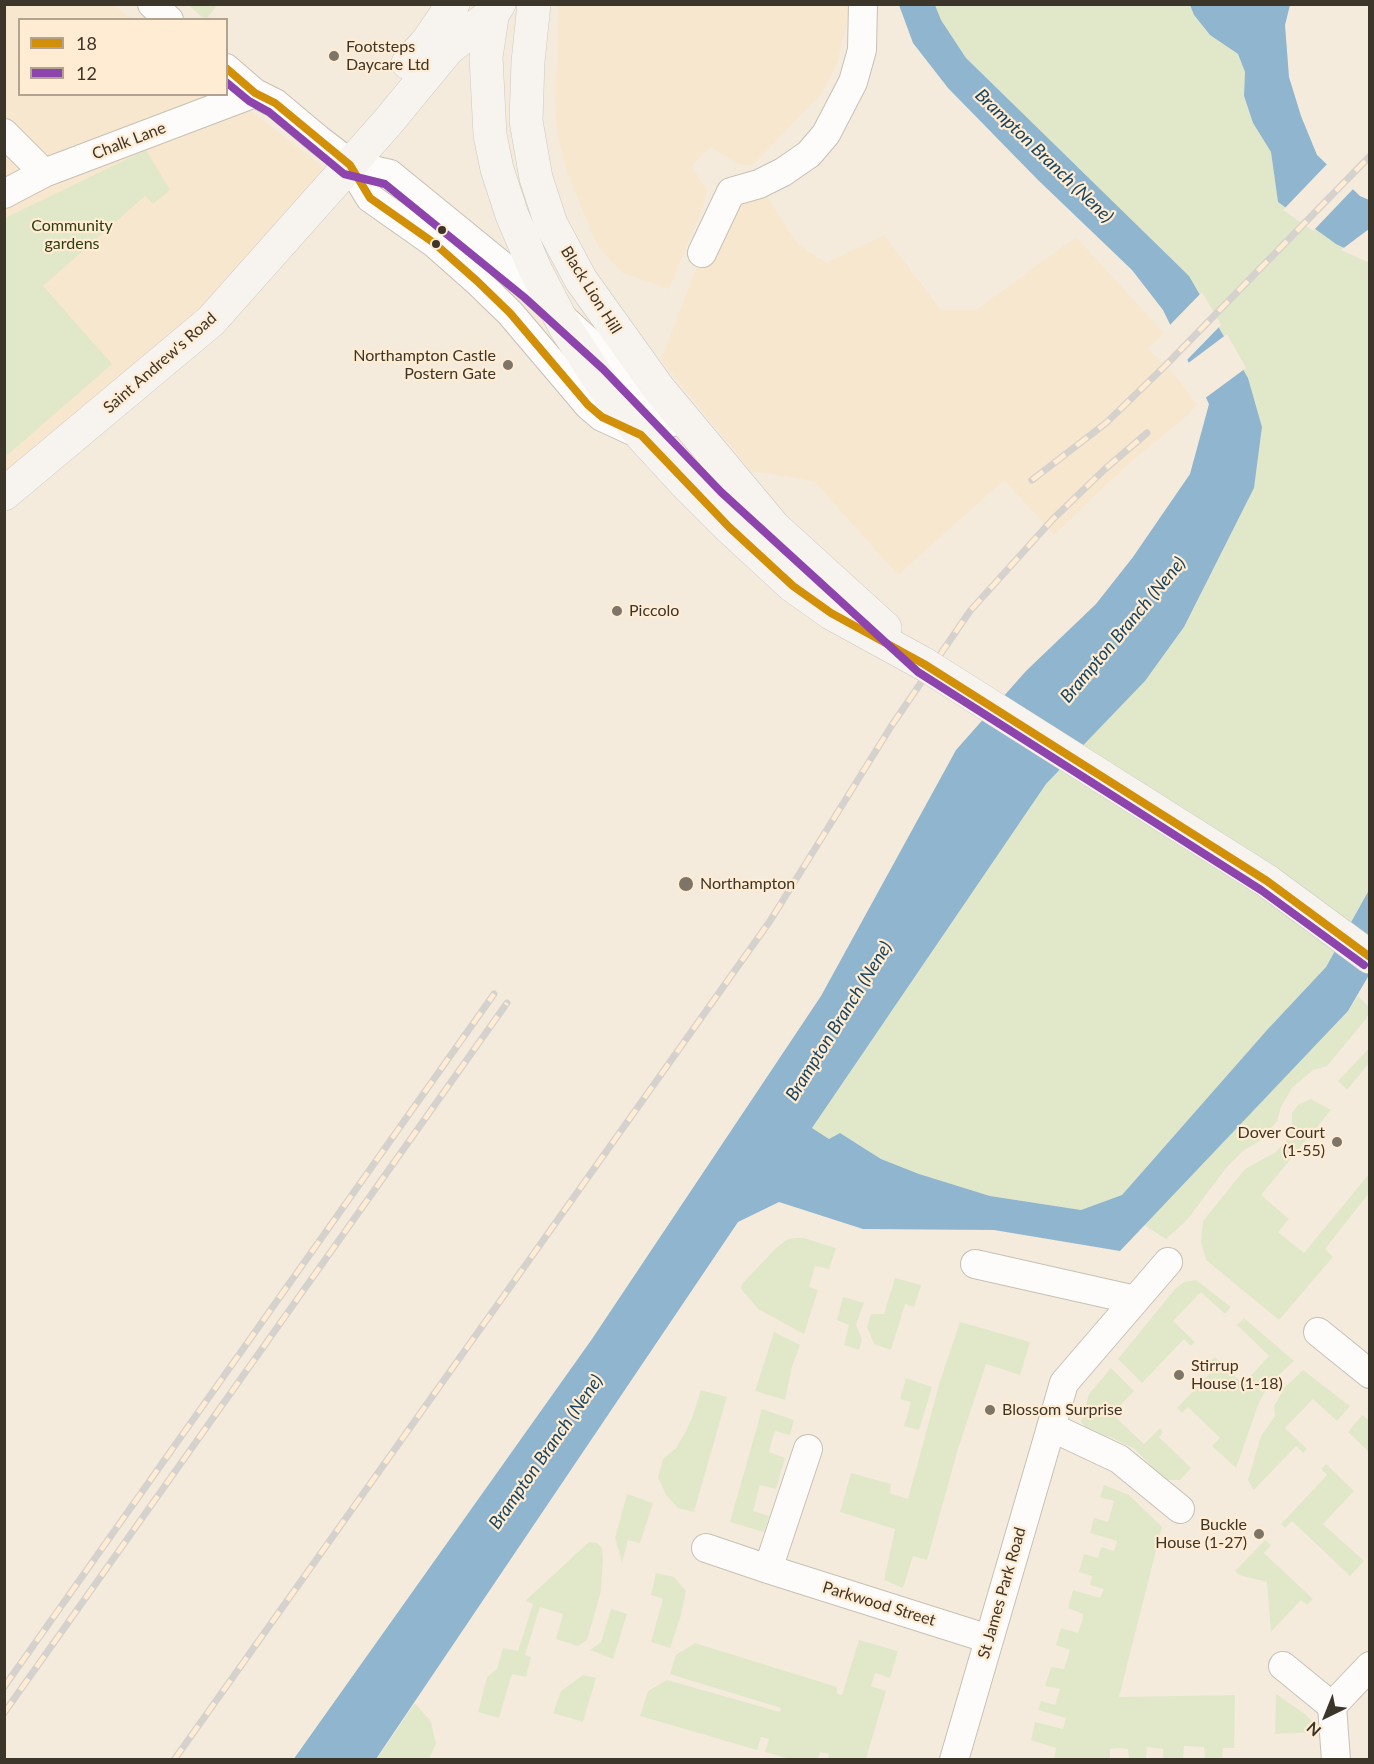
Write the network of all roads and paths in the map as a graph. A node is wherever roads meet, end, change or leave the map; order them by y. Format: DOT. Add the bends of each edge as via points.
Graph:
graph roads {
  1 [pos="152,4"];
  2 [pos="453,4"];
  3 [pos="534,4"];
  4 [pos="863,4"];
  5 [pos="495,7"];
  6 [pos="167,18"];
  7 [pos="228,70"];
  8 [pos="255,93"];
  9 [pos="4,133"];
  10 [pos="350,165"];
  11 [pos="44,173"];
  12 [pos="4,194"];
  13 [pos="702,253"];
  14 [pos="558,314"];
  15 [pos="584,356"];
  16 [pos="641,435"];
  17 [pos="4,495"];
  18 [pos="774,527"];
  19 [pos="804,575"];
  20 [pos="1370,957"];
  21 [pos="1168,1262"];
  22 [pos="975,1264"];
  23 [pos="1136,1300"];
  24 [pos="1318,1332"];
  25 [pos="1370,1374"];
  26 [pos="1051,1427"];
  27 [pos="808,1449"];
  28 [pos="1180,1509"];
  29 [pos="706,1548"];
  30 [pos="768,1569"];
  31 [pos="989,1639"];
  32 [pos="1283,1666"];
  33 [pos="1370,1666"];
  34 [pos="1332,1706"];
  35 [pos="954,1760"];
  36 [pos="1336,1760"];
  1 -- 6 [label="street"];
  2 -- 10 [label="main road" via="370,111"];
  3 -- 18 [label="main road, Black Lion Hill" via="526,121 536,178 552,224 581,280 621,338"];
  4 -- 13 [label="street" via="862,50 853,82 826,134 809,154 783,172 730,192"];
  5 -- 10 [label="main road, Saint Andrew's Road" via="448,49"];
  5 -- 14 [label="main road, Black Lion Hill" via="486,57 490,135 497,170 512,215"];
  7 -- 8 [label="street, Black Lion Hill"];
  8 -- 10 [label="street, Black Lion Hill" via="274,103"];
  8 -- 11 [label="street, Chalk Lane"];
  9 -- 11 [label="street"];
  10 -- 14 [label="street, Black Lion Hill" via="390,174"];
  10 -- 15 [label="street, Black Lion Hill" via="405,202"];
  10 -- 16 [label="street, Black Lion Hill" via="370,198 434,243 477,281 588,405 603,417"];
  10 -- 17 [label="main road, Saint Andrew's Road" via="211,321"];
  11 -- 12 [label="street, Chalk Lane"];
  14 -- 15 [label="main road, Black Lion Hill"];
  14 -- 18 [label="street, Black Lion Hill" via="610,361"];
  15 -- 16 [label="main road, Black Lion Hill"];
  16 -- 19 [label="main road, Black Lion Hill" via="729,527"];
  18 -- 19 [label="main road, Black Lion Hill"];
  19 -- 20 [label="main road, bridge" via="831,613 924,664 1267,881"];
  21 -- 23 [label="street, St James Park Road"];
  22 -- 23 [label="street"];
  23 -- 26 [label="street, St James Park Road" via="1064,1383"];
  24 -- 25 [label="street"];
  26 -- 28 [label="street" via="1119,1459"];
  26 -- 31 [label="street, St James Park Road"];
  27 -- 30 [label="street"];
  29 -- 30 [label="street, Parkwood Street"];
  30 -- 31 [label="street, Parkwood Street"];
  31 -- 35 [label="street, St James Park Road"];
  32 -- 34 [label="street"];
  33 -- 34 [label="street"];
  34 -- 36 [label="street"];
}
